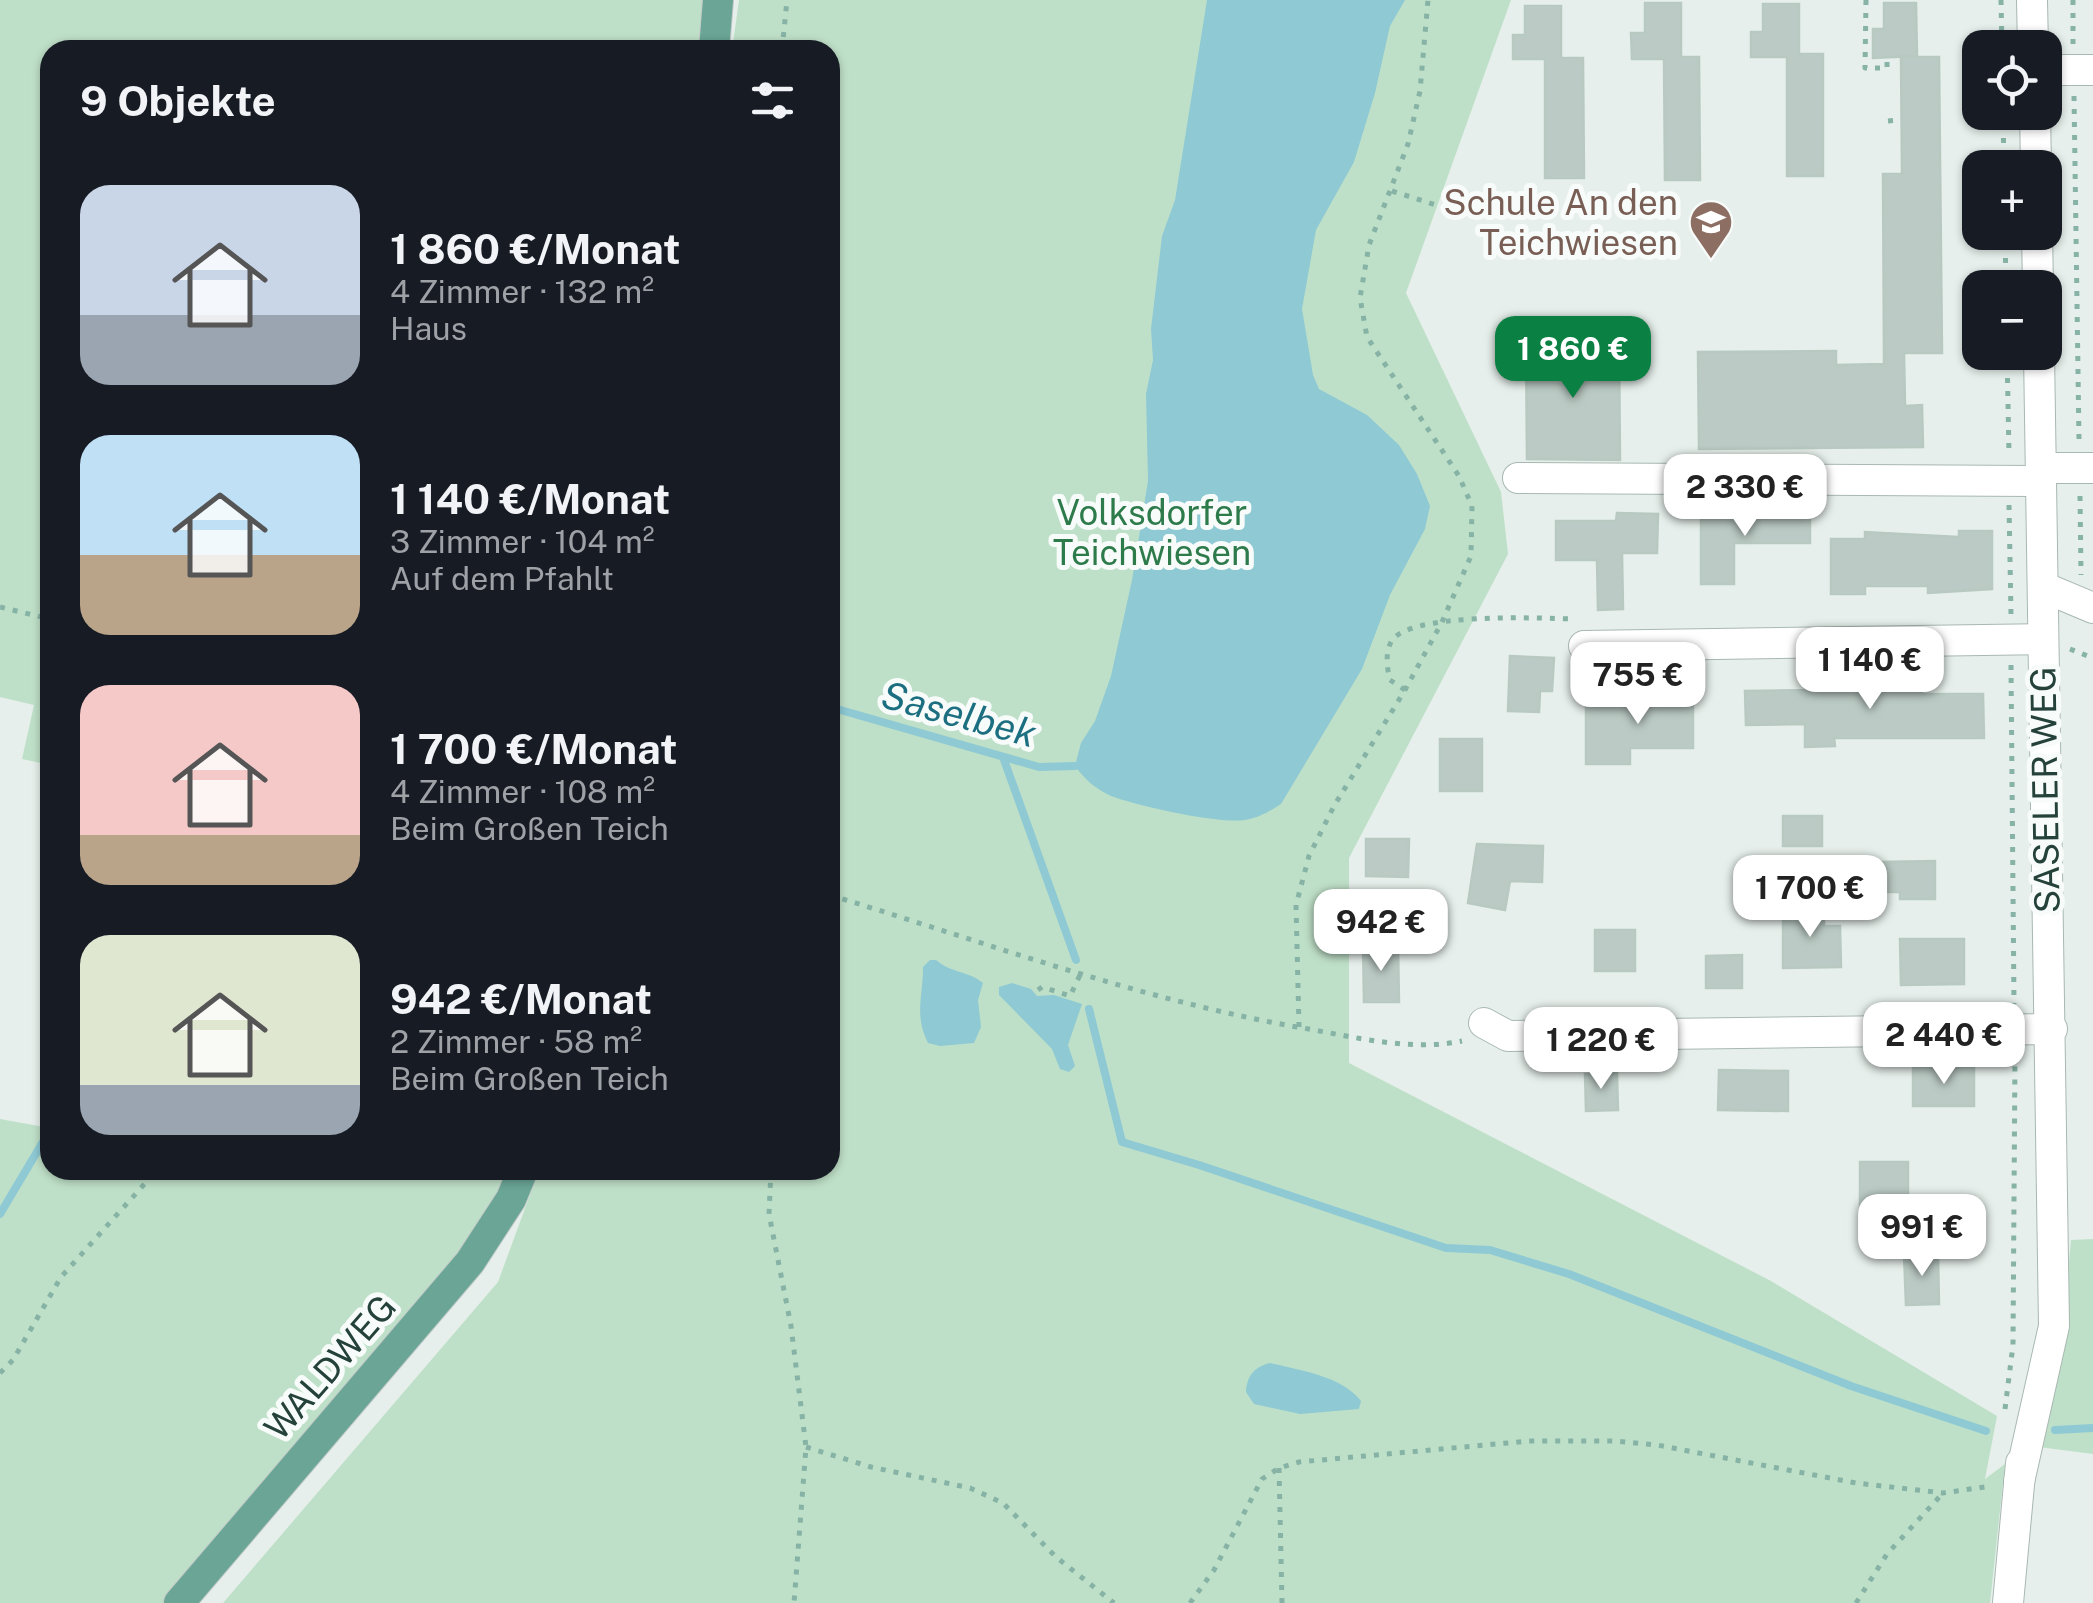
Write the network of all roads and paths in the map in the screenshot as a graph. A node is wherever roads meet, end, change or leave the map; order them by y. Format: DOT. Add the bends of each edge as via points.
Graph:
graph roads {
  1 [pos="718,0"];
  2 [pos="787,0"];
  3 [pos="1428,0"];
  4 [pos="1866,0"];
  5 [pos="2001,0"];
  6 [pos="2032,0"];
  7 [pos="2072,0"];
  8 [pos="2002,30"];
  9 [pos="2033,30"];
  10 [pos="715,40"];
  11 [pos="783,40"];
  12 [pos="1887,57"];
  13 [pos="2070,70"];
  14 [pos="1901,120"];
  15 [pos="1888,121"];
  16 [pos="1392,191"];
  17 [pos="1445,208"];
  18 [pos="2040,370"];
  19 [pos="2086,468"];
  20 [pos="2041,475"];
  21 [pos="1518,478"];
  22 [pos="2043,587"];
  23 [pos="2087,606"];
  24 [pos="0,607"];
  25 [pos="40,617"];
  26 [pos="1442,622"];
  27 [pos="2044,639"];
  28 [pos="2011,640"];
  29 [pos="1584,646"];
  30 [pos="1405,690"];
  31 [pos="840,897"];
  32 [pos="1082,973"];
  33 [pos="1038,990"];
  34 [pos="1484,1023"];
  35 [pos="1299,1027"];
  36 [pos="2015,1029"];
  37 [pos="2052,1029"];
  38 [pos="149,1180"];
  39 [pos="520,1180"];
  40 [pos="770,1180"];
  41 [pos="0,1373"];
  42 [pos="2004,1415"];
  43 [pos="806,1447"];
  44 [pos="1278,1468"];
  45 [pos="2019,1482"];
  46 [pos="1944,1493"];
  47 [pos="179,1603"];
  48 [pos="794,1603"];
  49 [pos="1114,1603"];
  50 [pos="1190,1603"];
  51 [pos="1282,1603"];
  52 [pos="1856,1603"];
  53 [pos="2008,1603"];
  1 -- 10 [label="main road"];
  2 -- 11 [label="path"];
  3 -- 16 [label="path" via="1420,91"];
  4 -- 12 [label="path" via="1865,68 1886,68"];
  5 -- 8 [label="path"];
  6 -- 9 [label="street"];
  7 -- 13 [label="path"];
  13 -- 19 [label="path"];
  14 -- 15 [label="path"];
  16 -- 17 [label="path"];
  16 -- 26 [label="path" via="1369,245 1360,298 1367,338 1472,506 1471,556"];
  18 -- 20 [label="street, SASELER WEG"];
  19 -- 20 [label="street"];
  19 -- 23 [label="path"];
  20 -- 21 [label="street"];
  20 -- 22 [label="street, SASELER WEG"];
  22 -- 23 [label="street"];
  22 -- 27 [label="street, SASELER WEG"];
  24 -- 25 [label="path"];
  26 -- 29 [label="path" via="1506,616 1584,620"];
  26 -- 30 [label="path"];
  26 -- 30 [label="path" via="1406,628 1392,640 1390,680"];
  27 -- 28 [label="street"];
  27 -- 37 [label="street, SASELER WEG"];
  28 -- 29 [label="street"];
  28 -- 36 [label="path"];
  30 -- 35 [label="path" via="1309,856 1296,904"];
  31 -- 32 [label="path"];
  32 -- 33 [label="path" via="1070,996"];
  32 -- 35 [label="path"];
  34 -- 35 [label="path" via="1461,1042 1388,1043"];
  34 -- 36 [label="street" via="1508,1036"];
  36 -- 37 [label="street"];
  36 -- 42 [label="path" via="2014,1345"];
  37 -- 45 [label="street, SASELER WEG" via="2052,1227 2034,1324"];
  38 -- 41 [label="path" via="61,1277"];
  39 -- 47 [label="main road, WALDWEG" via="470,1262"];
  40 -- 43 [label="path" via="768,1214"];
  43 -- 48 [label="path"];
  43 -- 49 [label="path" via="1003,1502"];
  44 -- 46 [label="path" via="1530,1441 1615,1441"];
  44 -- 50 [label="path" via="1252,1494"];
  44 -- 51 [label="path"];
  45 -- 46 [label="path"];
  45 -- 53 [label="street, SASELER WEG"];
  46 -- 52 [label="path" via="1887,1554"];
}
